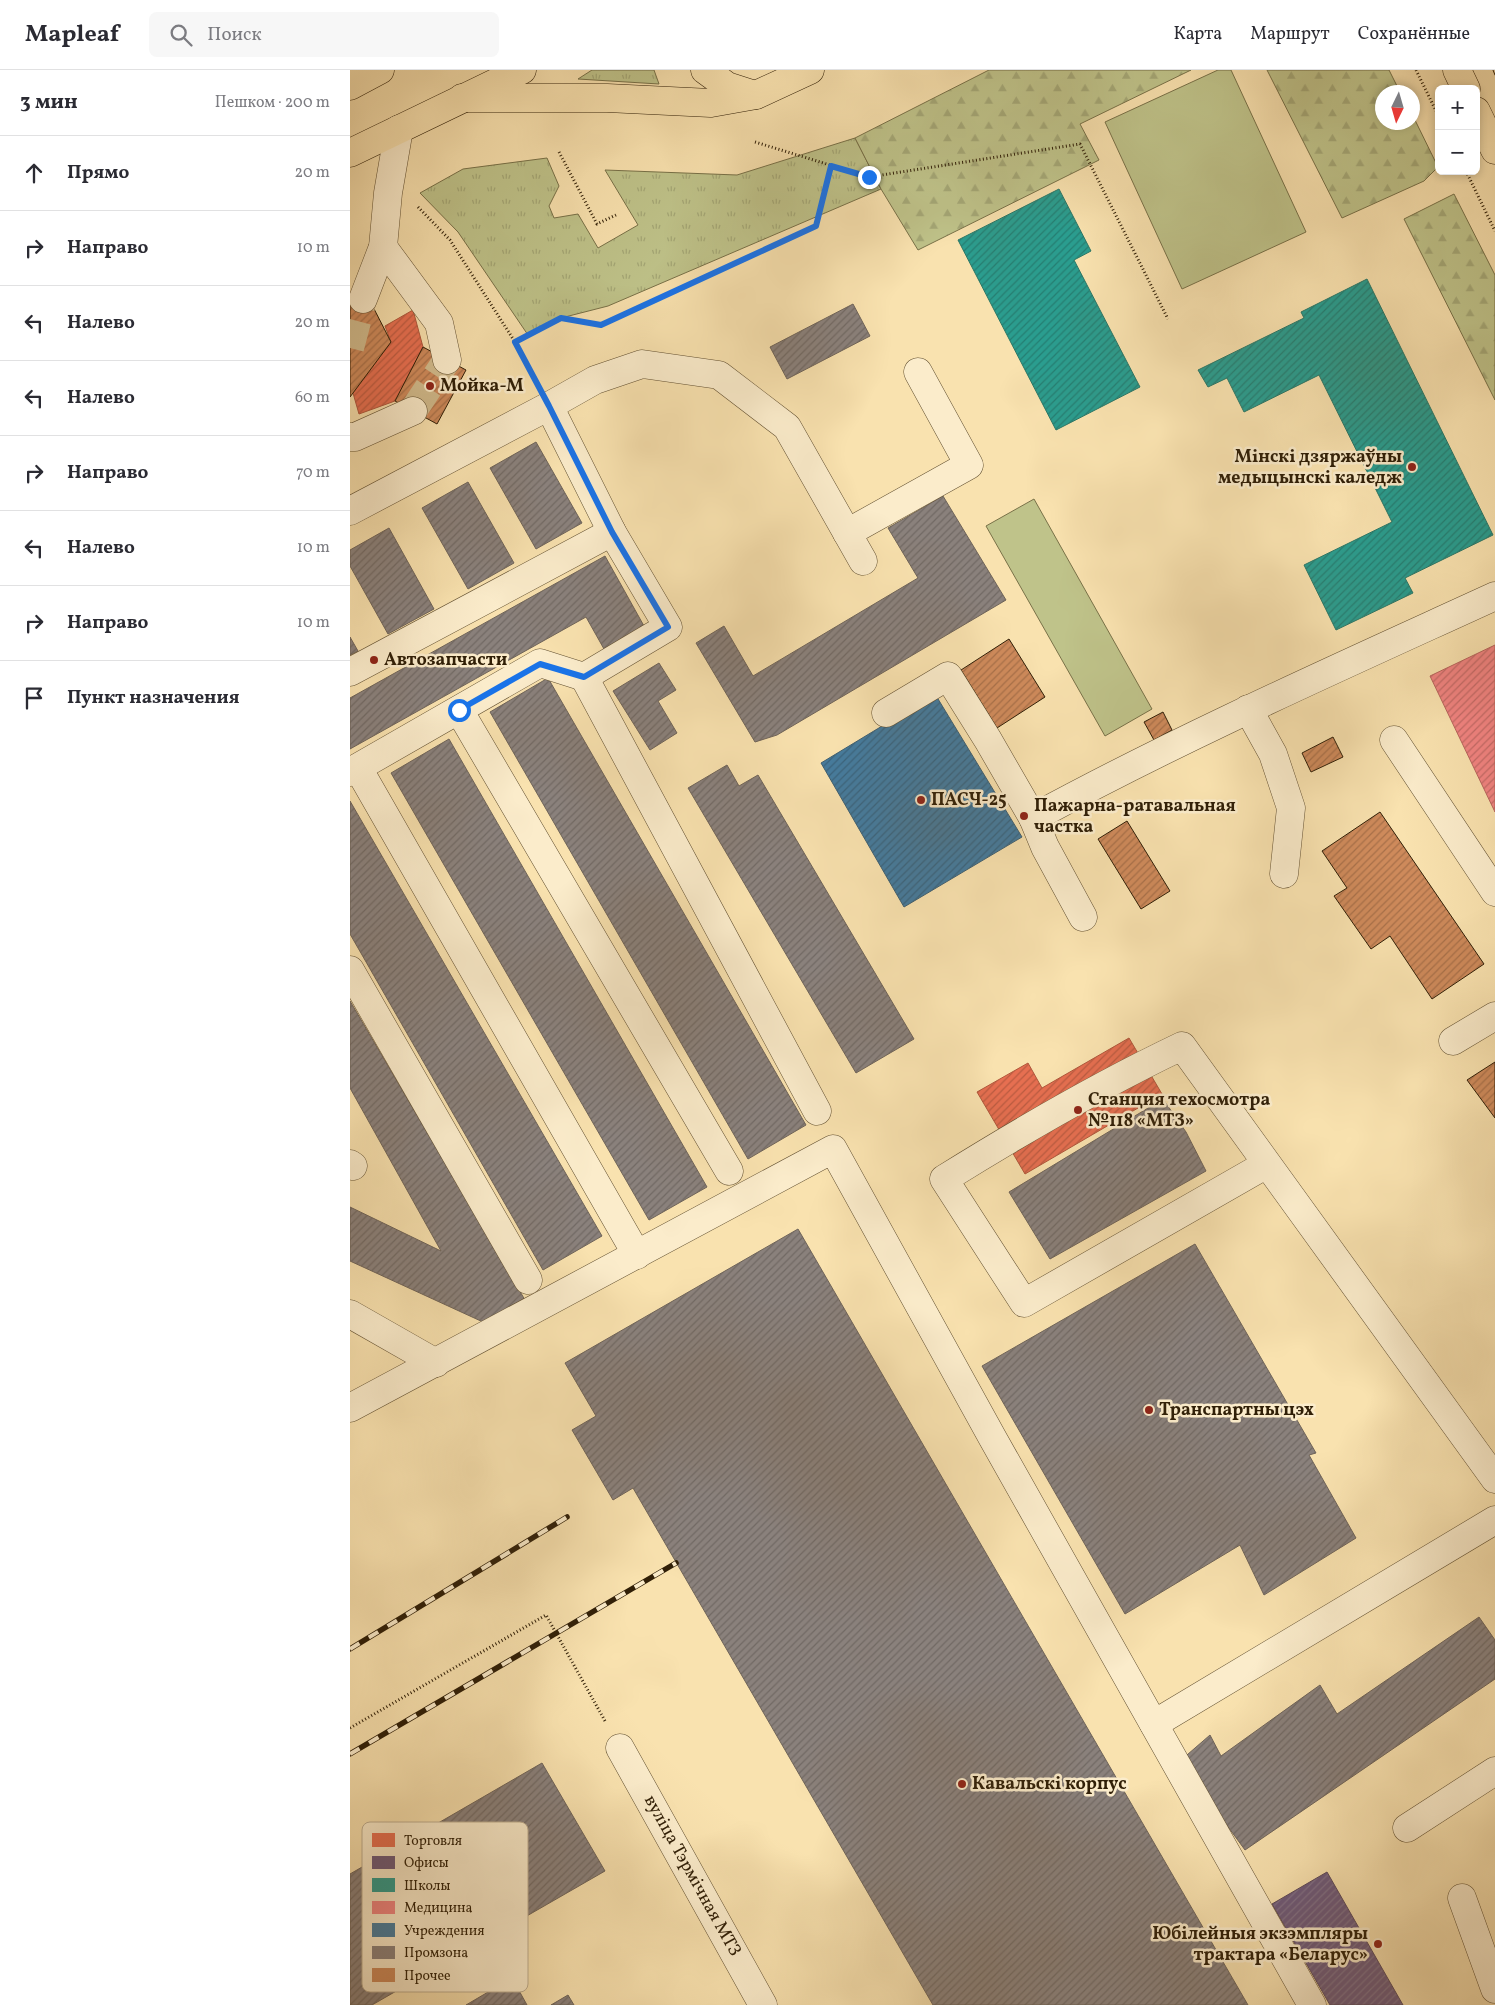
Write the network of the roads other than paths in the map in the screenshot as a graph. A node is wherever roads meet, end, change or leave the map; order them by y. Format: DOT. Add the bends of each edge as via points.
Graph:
graph roads {
  1 [pos="380,70"];
  2 [pos="522,70"];
  3 [pos="705,70"];
  4 [pos="810,70"];
  5 [pos="1457,70"];
  6 [pos="1464,85"];
  7 [pos="350,86"];
  8 [pos="756,95"];
  9 [pos="462,98"];
  10 [pos="1480,119"];
  11 [pos="399,129"];
  12 [pos="1495,150"];
  13 [pos="350,153"];
  14 [pos="383,247"];
  15 [pos="363,299"];
  16 [pos="447,360"];
  17 [pos="918,372"];
  18 [pos="549,406"];
  19 [pos="413,412"];
  20 [pos="350,437"];
  21 [pos="350,511"];
  22 [pos="612,532"];
  23 [pos="847,532"];
  24 [pos="863,561"];
  25 [pos="1495,596"];
  26 [pos="350,672"];
  27 [pos="584,677"];
  28 [pos="1248,709"];
  29 [pos="459,710"];
  30 [pos="886,713"];
  31 [pos="1394,740"];
  32 [pos="354,770"];
  33 [pos="1033,818"];
  34 [pos="1284,874"];
  35 [pos="1495,892"];
  36 [pos="1083,917"];
  37 [pos="350,970"];
  38 [pos="1495,1016"];
  39 [pos="1453,1041"];
  40 [pos="817,1111"];
  41 [pos="1267,1164"];
  42 [pos="729,1171"];
  43 [pos="636,1255"];
  44 [pos="528,1280"];
  45 [pos="350,1314"];
  46 [pos="436,1363"];
  47 [pos="350,1408"];
  48 [pos="1495,1479"];
  49 [pos="1495,1520"];
  50 [pos="1154,1724"];
  51 [pos="620,1748"];
  52 [pos="1495,1771"];
  53 [pos="1408,1828"];
  54 [pos="1462,1898"];
  55 [pos="1495,1989"];
  56 [pos="764,2005"];
  57 [pos="1312,2005"];
  1 -- 7 [label="main road"];
  2 -- 9 [label="main road"];
  3 -- 8 [label="main road" via="727,86"];
  4 -- 8 [label="main road"];
  5 -- 6 [label="main road"];
  8 -- 9 [label="main road" via="712,103 607,98"];
  9 -- 11 [label="main road"];
  10 -- 12 [label="main road"];
  11 -- 13 [label="main road"];
  11 -- 14 [label="lane"];
  14 -- 15 [label="lane"];
  14 -- 16 [label="lane" via="438,323"];
  17 -- 23 [label="lane" via="969,465"];
  18 -- 21 [label="lane"];
  18 -- 22 [label="lane"];
  18 -- 23 [label="lane" via="595,380 642,364 719,375 787,427"];
  19 -- 20 [label="lane"];
  22 -- 26 [label="lane"];
  22 -- 27 [label="lane" via="668,627"];
  23 -- 24 [label="lane"];
  25 -- 28 [label="lane"];
  27 -- 29 [label="lane" via="540,664"];
  27 -- 40 [label="lane"];
  28 -- 33 [label="lane"];
  28 -- 34 [label="lane" via="1273,754 1291,808"];
  29 -- 32 [label="lane"];
  29 -- 42 [label="lane"];
  30 -- 33 [label="lane" via="948,676"];
  31 -- 35 [label="lane"];
  32 -- 43 [label="lane"];
  33 -- 36 [label="lane"];
  37 -- 44 [label="lane"];
  38 -- 39 [label="lane"];
  41 -- 41 [label="lane" via="1182,1046 1014,1136 944,1179 1024,1303"];
  41 -- 48 [label="lane"];
  43 -- 46 [label="lane"];
  43 -- 50 [label="lane" via="834,1149"];
  45 -- 46 [label="lane"];
  46 -- 47 [label="lane"];
  49 -- 50 [label="lane"];
  50 -- 57 [label="lane"];
  51 -- 56 [label="lane, вуліца Тэрмічная МТЗ"];
  52 -- 53 [label="lane"];
  54 -- 55 [label="lane"];
}
